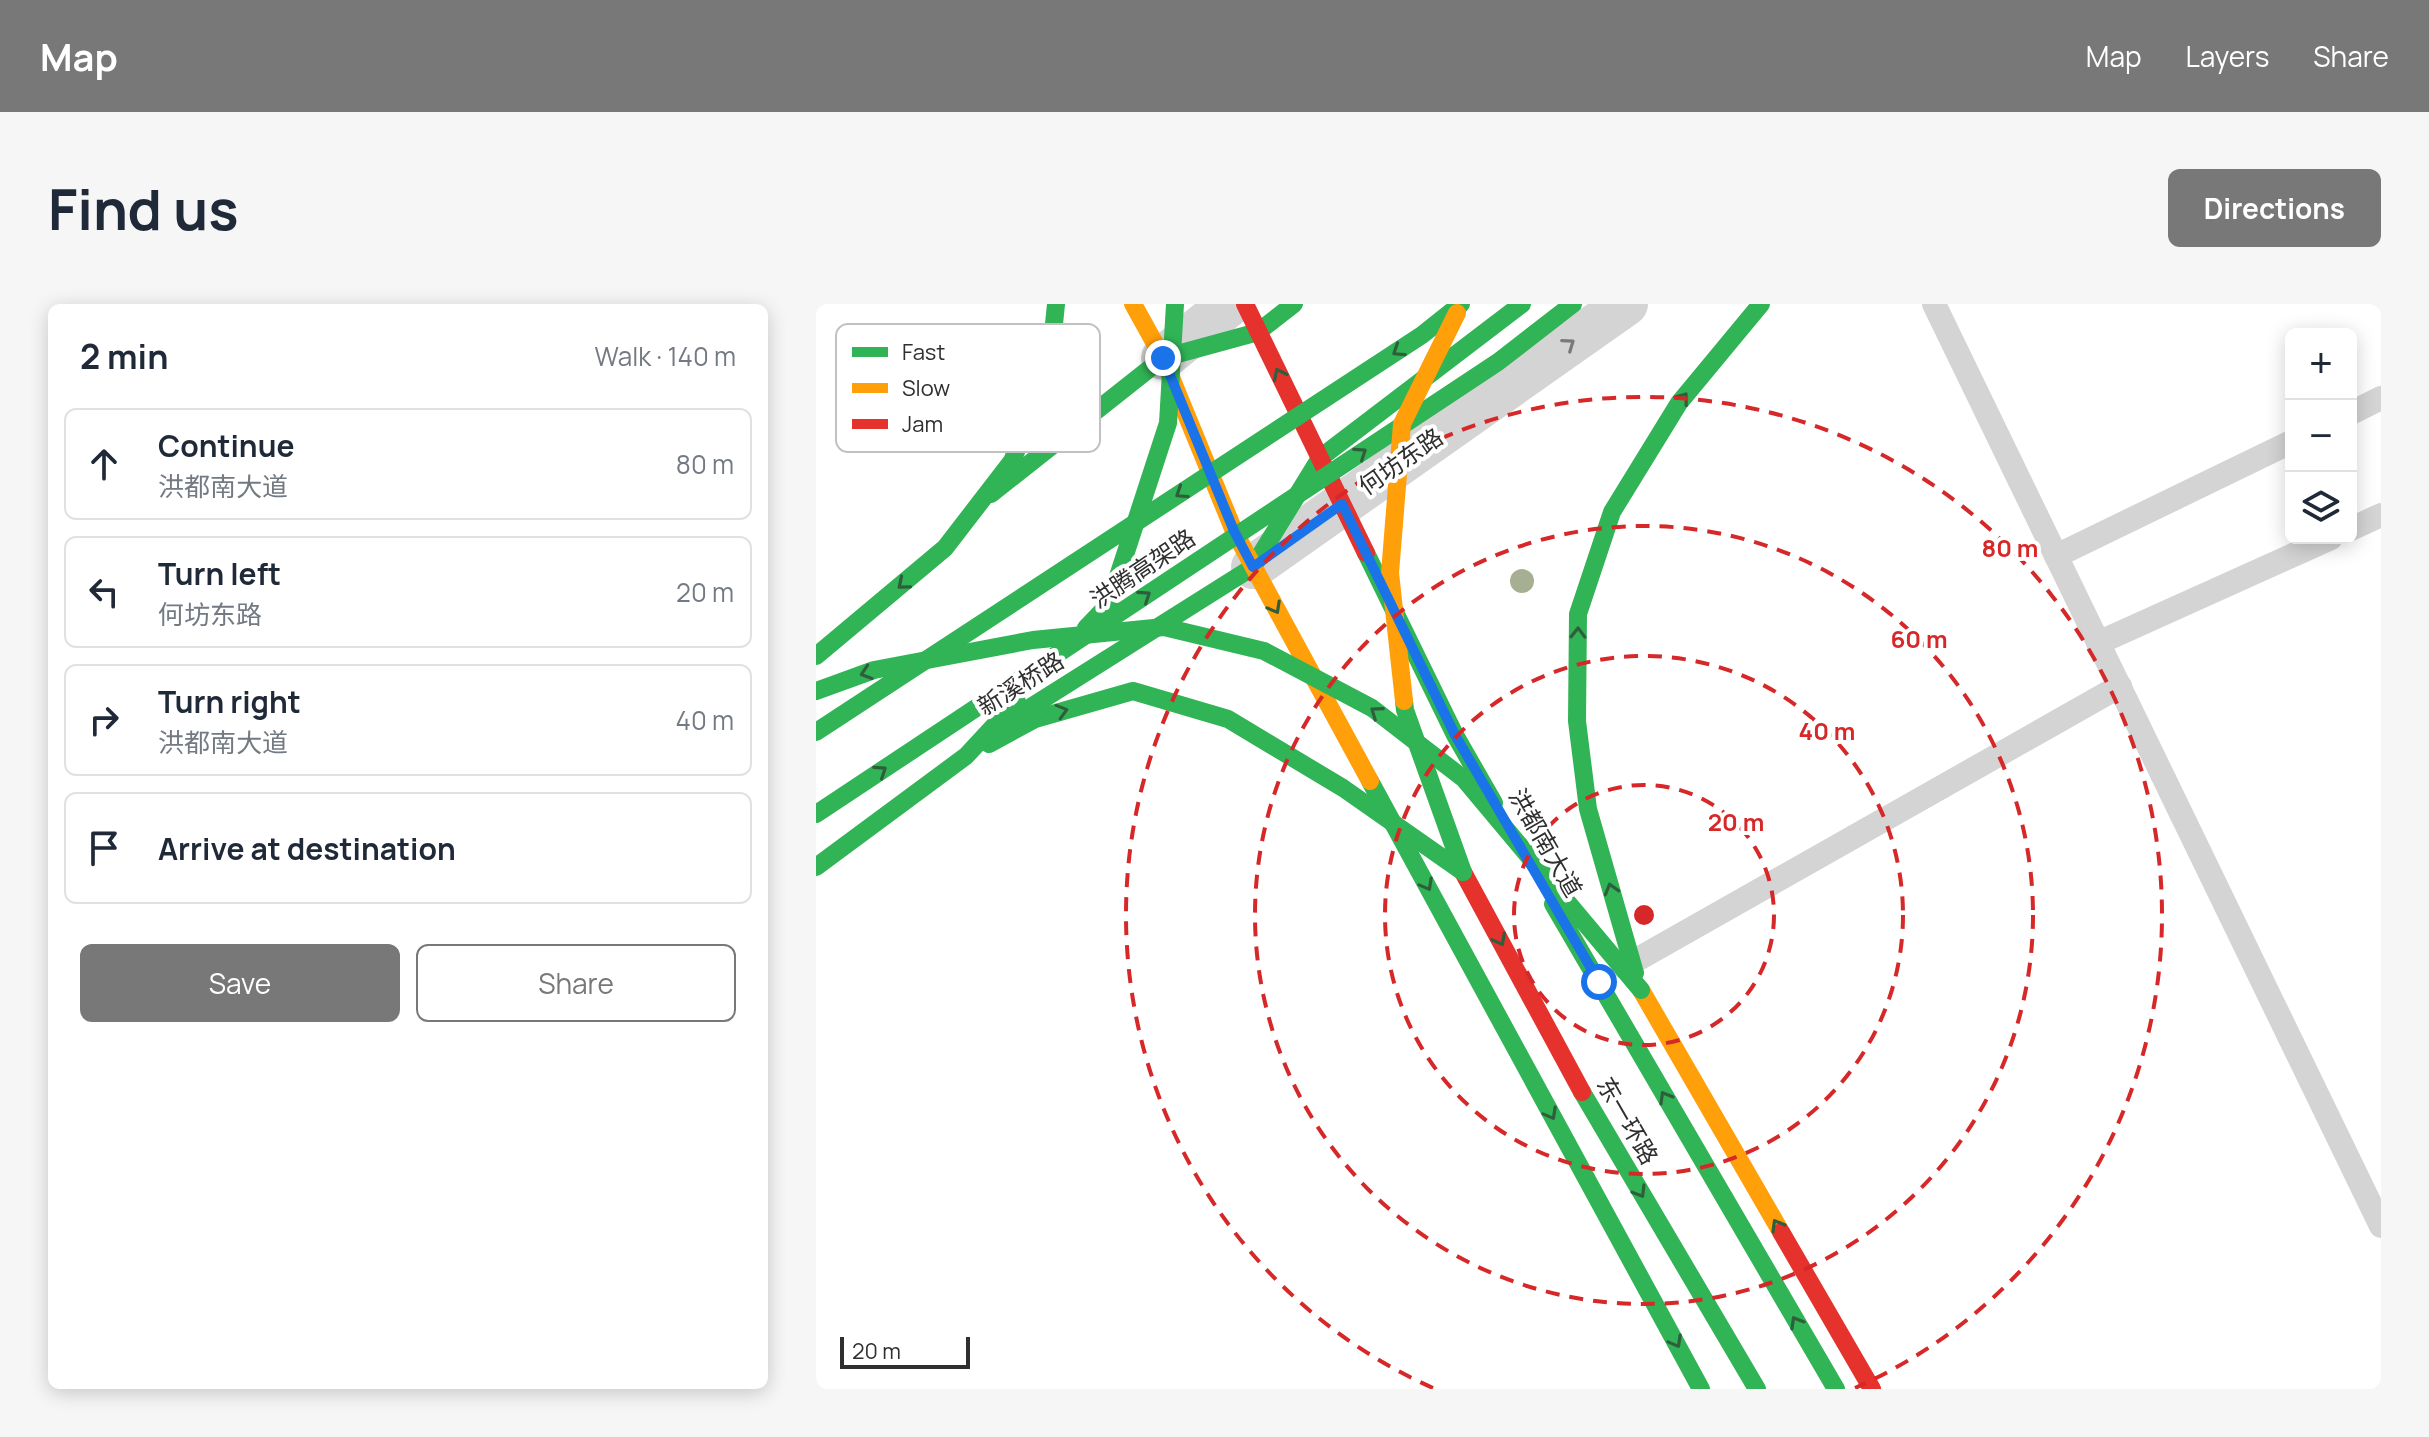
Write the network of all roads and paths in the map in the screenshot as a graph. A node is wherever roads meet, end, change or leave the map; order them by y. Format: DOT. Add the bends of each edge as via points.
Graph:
graph roads {
  1 [pos="1056,304"];
  2 [pos="1133,304"];
  3 [pos="1175,304"];
  4 [pos="1245,304"];
  5 [pos="1294,304"];
  6 [pos="1461,304"];
  7 [pos="1522,304"];
  8 [pos="1573,304"];
  9 [pos="1626,304"];
  10 [pos="1761,304"];
  11 [pos="1934,304"];
  12 [pos="1244,318"];
  13 [pos="1054,324"];
  14 [pos="1163,358"];
  15 [pos="2381,398"];
  16 [pos="1100,408"];
  17 [pos="2357,410"];
  18 [pos="2285,445"];
  19 [pos="1016,452"];
  20 [pos="1044,452"];
  21 [pos="1320,458"];
  22 [pos="1342,504"];
  23 [pos="2381,515"];
  24 [pos="2357,526"];
  25 [pos="2318,544"];
  26 [pos="2056,556"];
  27 [pos="1253,567"];
  28 [pos="829,621"];
  29 [pos="2098,643"];
  30 [pos="816,656"];
  31 [pos="2120,686"];
  32 [pos="816,691"];
  33 [pos="816,732"];
  34 [pos="966,756"];
  35 [pos="816,814"];
  36 [pos="816,844"];
  37 [pos="816,867"];
  38 [pos="1463,872"];
  39 [pos="1599,982"];
  40 [pos="1641,990"];
  41 [pos="2381,1226"];
  42 [pos="1701,1389"];
  43 [pos="1757,1389"];
  44 [pos="1836,1389"];
  45 [pos="1872,1389"];
  1 -- 13 [label="main road, one-way, bridge"];
  2 -- 14 [label="main road"];
  3 -- 34 [label="main road, bridge" via="1168,423 1109,604"];
  4 -- 12 [label="main road, 洪都南大道"];
  5 -- 12 [label="main road"];
  6 -- 33 [label="main road, 洪腾高架路, one-way, bridge" via="1422,335"];
  6 -- 38 [label="main road, 东一环路, bridge" via="1402,424 1390,573 1405,710"];
  7 -- 21 [label="main road, 何坊东路"];
  35 -- 8 [label="main road, 洪腾高架路, one-way, bridge" via="1498,362"];
  22 -- 9 [label="street, 何坊东路, one-way"];
  40 -- 10 [label="main road, one-way, bridge" via="1588,809 1577,721 1578,614 1612,512 1679,403"];
  11 -- 26 [label="lane"];
  12 -- 14 [label="street"];
  21 -- 12 [label="main road, 洪都南大道, one-way"];
  14 -- 16 [label="main road"];
  14 -- 27 [label="main road"];
  15 -- 17 [label="lane"];
  18 -- 26 [label="lane"];
  19 -- 30 [label="main road, one-way, bridge" via="945,548"];
  20 -- 28 [label="main road"];
  21 -- 22 [label="main road, 洪都南大道"];
  21 -- 27 [label="main road, 何坊东路"];
  22 -- 27 [label="street, 何坊东路"];
  22 -- 39 [label="main road, 洪都南大道" via="1455,735"];
  23 -- 24 [label="lane"];
  25 -- 29 [label="lane"];
  26 -- 29 [label="lane"];
  27 -- 36 [label="main road, 新溪桥路"];
  27 -- 42 [label="main road, one-way"];
  29 -- 31 [label="lane"];
  31 -- 39 [label="lane"];
  31 -- 41 [label="lane"];
  40 -- 32 [label="main road, one-way, bridge" via="1464,779 1372,708 1264,651 1164,627 1033,640 874,670"];
  34 -- 37 [label="main road, bridge"];
  34 -- 38 [label="main road, one-way, bridge" via="1035,719 1133,691 1228,719 1343,788"];
  38 -- 43 [label="main road, 东一环路, one-way" via="1601,1126"];
  44 -- 39 [label="main road, 洪都南大道, one-way"];
  45 -- 40 [label="main road, one-way"];
}
